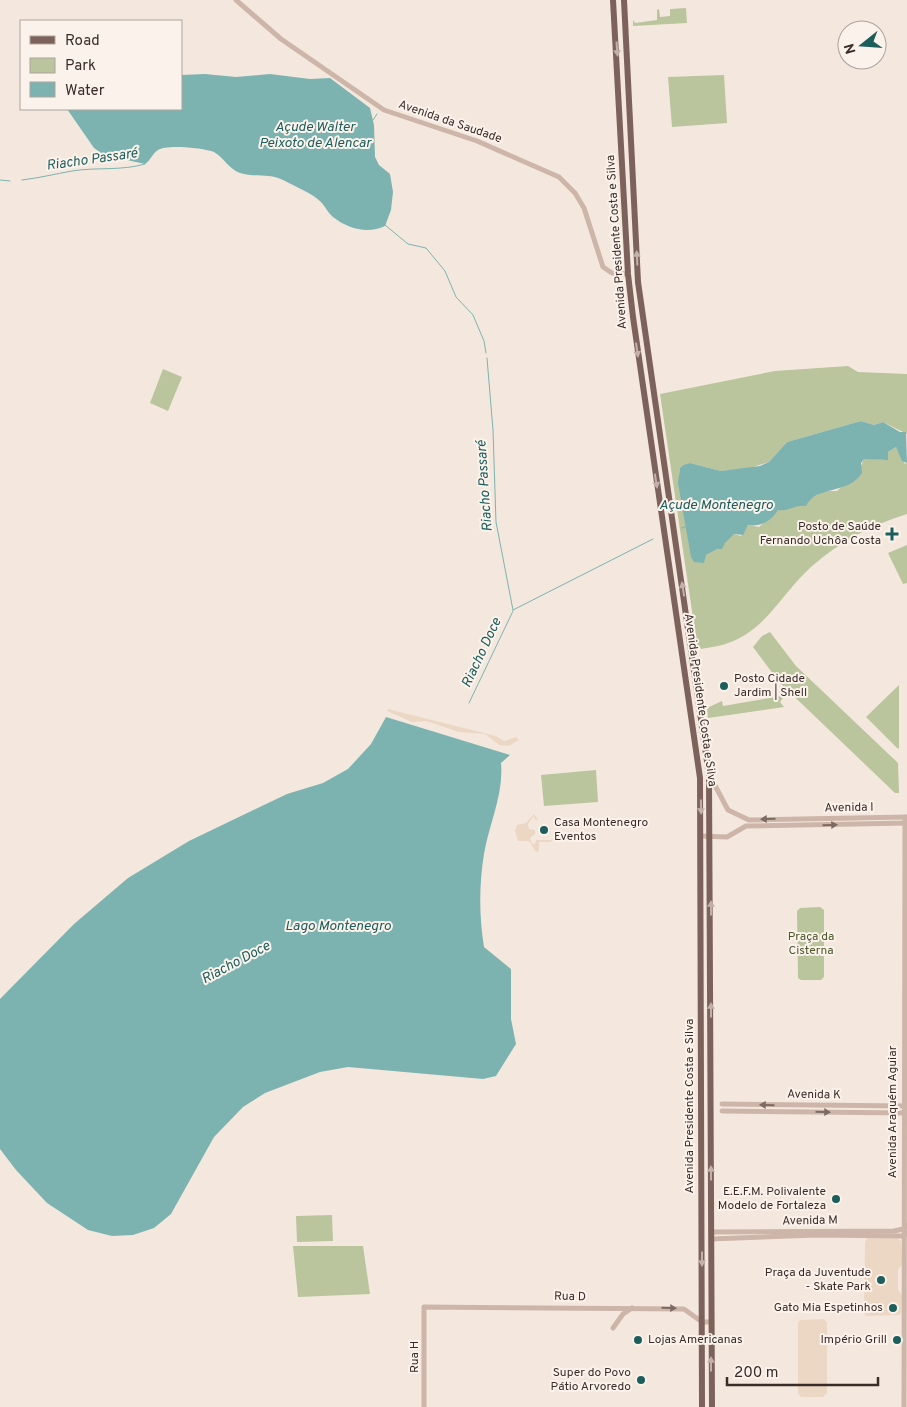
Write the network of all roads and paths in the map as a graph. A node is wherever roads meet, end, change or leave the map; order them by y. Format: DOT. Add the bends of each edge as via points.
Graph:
graph roads {
  1 [pos="236,0"];
  2 [pos="613,0"];
  3 [pos="624,0"];
  4 [pos="634,189"];
  5 [pos="624,190"];
  6 [pos="635,204"];
  7 [pos="625,205"];
  8 [pos="628,274"];
  9 [pos="629,282"];
  10 [pos="638,282"];
  11 [pos="657,417"];
  12 [pos="647,418"];
  13 [pos="660,431"];
  14 [pos="649,433"];
  15 [pos="709,775"];
  16 [pos="790,819"];
  17 [pos="905,820"];
  18 [pos="790,826"];
  19 [pos="711,835"];
  20 [pos="701,836"];
  21 [pos="700,957"];
  22 [pos="711,957"];
  23 [pos="905,1071"];
  24 [pos="905,1077"];
  25 [pos="722,1104"];
  26 [pos="905,1106"];
  27 [pos="722,1111"];
  28 [pos="905,1113"];
  29 [pos="905,1231"];
  30 [pos="711,1236"];
  31 [pos="906,1280"];
  32 [pos="424,1307"];
  33 [pos="632,1308"];
  34 [pos="702,1322"];
  35 [pos="711,1322"];
  36 [pos="613,1328"];
  37 [pos="424,1407"];
  38 [pos="702,1407"];
  39 [pos="712,1407"];
  40 [pos="904,1407"];
  1 -- 8 [label="street, Avenida da Saudade" via="281,39 384,110 477,141 554,173 572,189 581,203 603,267 612,273"];
  2 -- 5 [label="main road, Avenida Presidente Costa e Silva, one-way"];
  3 -- 4 [label="main road, Avenida Presidente Costa e Silva"];
  4 -- 5 [label="main road"];
  4 -- 6 [label="main road, Avenida Presidente Costa e Silva"];
  5 -- 7 [label="main road, Avenida Presidente Costa e Silva"];
  6 -- 7 [label="main road"];
  10 -- 6 [label="main road, Avenida Presidente Costa e Silva, one-way"];
  7 -- 8 [label="main road, Avenida Presidente Costa e Silva"];
  8 -- 9 [label="main road, Avenida Presidente Costa e Silva"];
  9 -- 10 [label="main road"];
  9 -- 12 [label="main road, Avenida Presidente Costa e Silva, one-way"];
  10 -- 11 [label="main road, Avenida Presidente Costa e Silva"];
  11 -- 12 [label="main road"];
  11 -- 13 [label="main road, Avenida Presidente Costa e Silva"];
  12 -- 14 [label="main road, Avenida Presidente Costa e Silva"];
  13 -- 14 [label="main road"];
  15 -- 13 [label="main road, Avenida Presidente Costa e Silva, one-way"];
  14 -- 20 [label="main road, Avenida Presidente Costa e Silva, one-way" via="699,760"];
  16 -- 15 [label="street, Avenida I, one-way" via="749,820 733,814 720,798"];
  15 -- 19 [label="main road, Avenida Presidente Costa e Silva"];
  16 -- 17 [label="street, Avenida I"];
  16 -- 18 [label="street"];
  18 -- 17 [label="street, Avenida I, one-way"];
  17 -- 23 [label="street, Avenida Araquém Aguiar"];
  18 -- 19 [label="street, Avenida I" via="746,826 728,837"];
  19 -- 20 [label="street, Avenida I"];
  22 -- 19 [label="main road, Avenida Presidente Costa e Silva, one-way"];
  20 -- 21 [label="main road, Avenida Presidente Costa e Silva"];
  21 -- 22 [label="main road"];
  21 -- 34 [label="main road, Avenida Presidente Costa e Silva, one-way"];
  30 -- 22 [label="main road, Avenida Presidente Costa e Silva, one-way"];
  23 -- 24 [label="street, Avenida Araquém Aguiar"];
  24 -- 26 [label="street, Avenida Araquém Aguiar"];
  26 -- 25 [label="street, Avenida K, one-way"];
  26 -- 28 [label="street, Avenida Araquém Aguiar"];
  27 -- 28 [label="street, Avenida K, one-way"];
  28 -- 29 [label="street, Avenida Araquém Aguiar"];
  29 -- 30 [label="street, Avenida M"];
  29 -- 31 [label="street, Avenida Araquém Aguiar"];
  30 -- 35 [label="main road, Avenida Presidente Costa e Silva"];
  31 -- 40 [label="street, Avenida Araquém Aguiar"];
  32 -- 33 [label="street, Rua D"];
  32 -- 37 [label="street, Rua H"];
  33 -- 34 [label="street, Rua D, one-way" via="684,1308"];
  33 -- 36 [label="street" via="619,1318"];
  34 -- 35 [label="street"];
  34 -- 38 [label="main road, Avenida Presidente Costa e Silva"];
  39 -- 35 [label="main road, Avenida Presidente Costa e Silva, one-way"];
}
